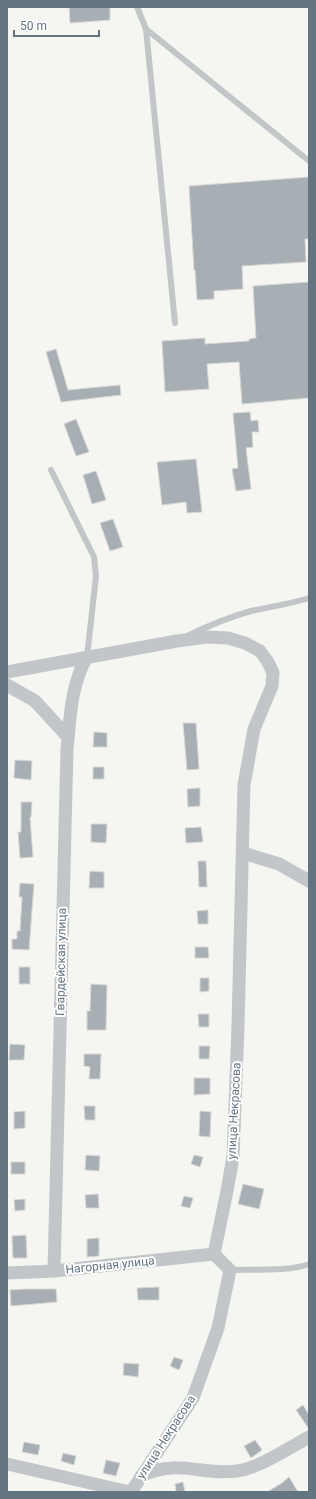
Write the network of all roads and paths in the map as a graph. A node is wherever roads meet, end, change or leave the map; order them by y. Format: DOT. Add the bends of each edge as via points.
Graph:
graph roads {
  1 [pos="136,7"];
  2 [pos="146,29"];
  3 [pos="309,161"];
  4 [pos="175,323"];
  5 [pos="51,470"];
  6 [pos="309,598"];
  7 [pos="177,641"];
  8 [pos="87,657"];
  9 [pos="7,672"];
  10 [pos="7,685"];
  11 [pos="68,737"];
  12 [pos="243,853"];
  13 [pos="309,881"];
  14 [pos="214,1254"];
  15 [pos="309,1264"];
  16 [pos="230,1270"];
  17 [pos="54,1271"];
  18 [pos="7,1273"];
  19 [pos="309,1437"];
  20 [pos="7,1464"];
  21 [pos="141,1476"];
  22 [pos="131,1492"];
  1 -- 2 [label="lane"];
  2 -- 3 [label="lane"];
  2 -- 4 [label="lane"];
  5 -- 8 [label="lane" via="94,557 96,576"];
  6 -- 7 [label="lane" via="250,612 208,626"];
  7 -- 8 [label="street, улица Некрасова"];
  7 -- 12 [label="street, улица Некрасова" via="207,637 228,638 245,643 260,651 273,673 272,686 254,730 247,764 244,785"];
  8 -- 9 [label="street, улица Некрасова"];
  8 -- 11 [label="street, Гвардейская улица" via="75,684"];
  10 -- 11 [label="street" via="35,701"];
  11 -- 17 [label="street, Гвардейская улица"];
  12 -- 13 [label="street" via="279,864"];
  12 -- 14 [label="street, улица Некрасова" via="233,1157"];
  14 -- 16 [label="street"];
  14 -- 17 [label="street, Нагорная улица"];
  15 -- 16 [label="lane" via="278,1269"];
  16 -- 21 [label="street, улица Некрасова" via="218,1328 193,1398"];
  17 -- 18 [label="street, Нагорная улица"];
  19 -- 21 [label="street" via="258,1465 238,1471 220,1472 169,1467 153,1470"];
  20 -- 22 [label="street"];
  21 -- 22 [label="street, улица Некрасова"];
}
